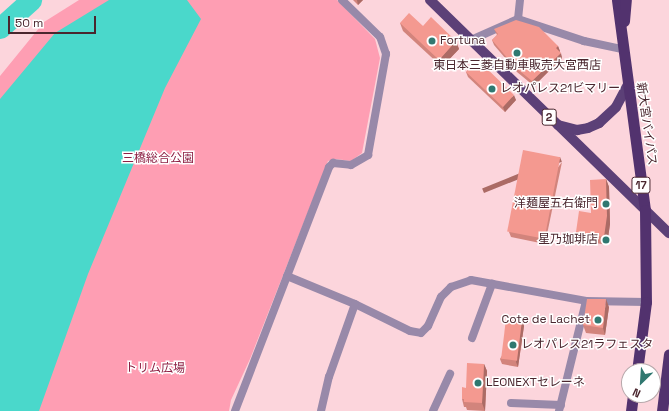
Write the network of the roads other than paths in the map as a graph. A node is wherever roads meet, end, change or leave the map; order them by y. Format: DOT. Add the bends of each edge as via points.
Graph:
graph roads {
  1 [pos="342,0"];
  2 [pos="430,0"];
  3 [pos="520,0"];
  4 [pos="617,0"];
  5 [pos="626,0"];
  6 [pos="518,20"];
  7 [pos="471,40"];
  8 [pos="622,49"];
  9 [pos="627,86"];
  10 [pos="558,125"];
  11 [pos="645,210"];
  12 [pos="669,233"];
  13 [pos="287,276"];
  14 [pos="492,284"];
  15 [pos="586,301"];
  16 [pos="646,302"];
  17 [pos="355,304"];
  18 [pos="472,338"];
  19 [pos="669,354"];
  20 [pos="638,363"];
  21 [pos="450,374"];
  22 [pos="668,378"];
  23 [pos="511,403"];
  24 [pos="560,408"];
  25 [pos="235,411"];
  26 [pos="321,411"];
  27 [pos="433,411"];
  28 [pos="662,411"];
  1 -- 13 [label="street" via="380,37 386,54 368,155 352,165 333,163 329,167"];
  2 -- 7 [label="main road, 2"];
  3 -- 6 [label="street"];
  4 -- 8 [label="highway, 新大宮バイパス / 17"];
  5 -- 8 [label="highway"];
  6 -- 7 [label="street"];
  6 -- 8 [label="street" via="584,41"];
  7 -- 10 [label="main road, 2"];
  8 -- 9 [label="highway, 新大宮バイパス / 17"];
  9 -- 10 [label="main road" via="616,107 599,123 577,130"];
  9 -- 11 [label="highway, 新大宮バイパス / 17"];
  10 -- 11 [label="main road, 2"];
  11 -- 12 [label="main road, 2"];
  11 -- 16 [label="highway, 新大宮バイパス / 17"];
  13 -- 17 [label="street"];
  13 -- 25 [label="street"];
  14 -- 15 [label="street"];
  14 -- 17 [label="street" via="471,280 451,287 441,297 428,326 421,333 410,331"];
  14 -- 18 [label="street"];
  15 -- 16 [label="street"];
  15 -- 24 [label="street"];
  16 -- 20 [label="highway, 新大宮バイパス / 17"];
  17 -- 26 [label="street" via="328,377"];
  19 -- 22 [label="highway"];
  21 -- 27 [label="street"];
  22 -- 28 [label="highway"];
  23 -- 24 [label="street"];
}
